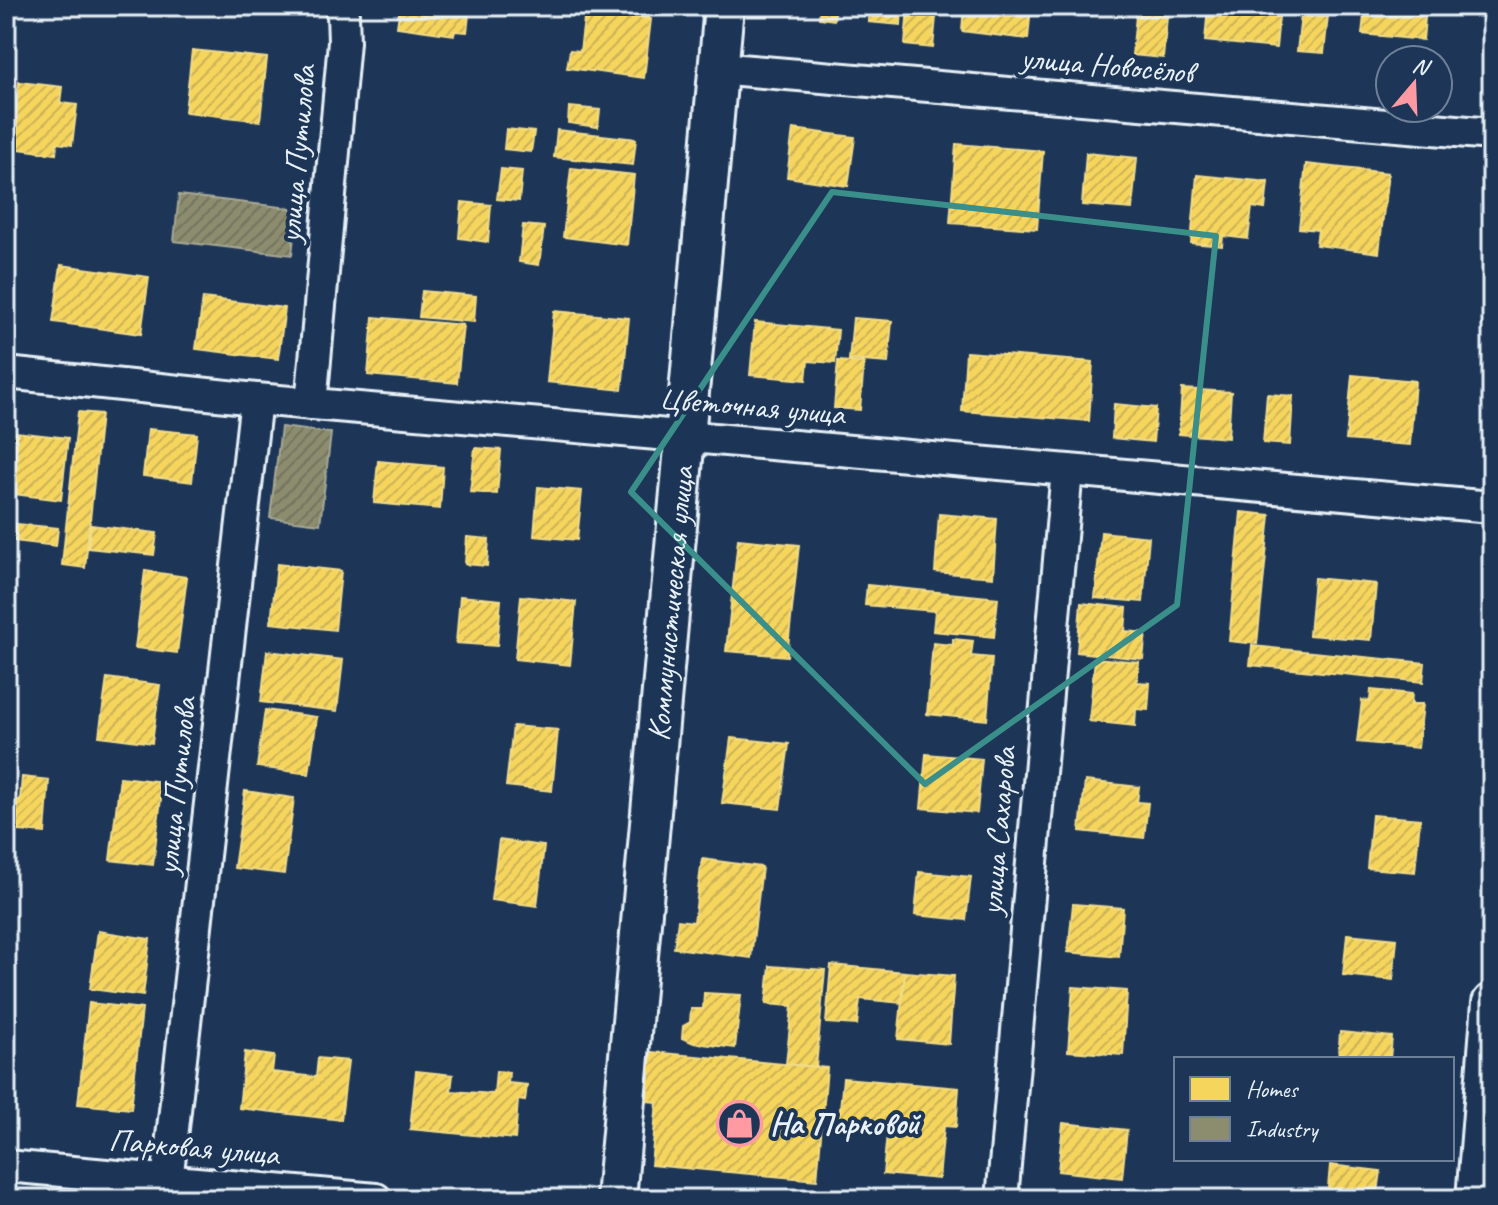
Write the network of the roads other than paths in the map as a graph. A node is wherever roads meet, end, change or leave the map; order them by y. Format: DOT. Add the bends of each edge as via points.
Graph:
graph roads {
  1 [pos="339,6"];
  2 [pos="724,6"];
  3 [pos="716,68"];
  4 [pos="1492,134"];
  5 [pos="6,373"];
  6 [pos="256,399"];
  7 [pos="311,404"];
  8 [pos="684,436"];
  9 [pos="1067,470"];
  10 [pos="1492,507"];
  11 [pos="1492,1003"];
  12 [pos="6,1166"];
  13 [pos="167,1181"];
  14 [pos="376,1199"];
  15 [pos="616,1199"];
  16 [pos="1002,1199"];
  17 [pos="1476,1199"];
  1 -- 7 [label="street, улица Путилова" via="344,42"];
  2 -- 3 [label="street, Коммунистическая улица"];
  3 -- 4 [label="street, улица Новосёлов"];
  3 -- 8 [label="street, Коммунистическая улица"];
  5 -- 6 [label="street, Цветочная улица"];
  6 -- 7 [label="street, Цветочная улица"];
  6 -- 13 [label="street, улица Путилова"];
  7 -- 8 [label="street, Цветочная улица"];
  8 -- 9 [label="street, Цветочная улица"];
  8 -- 15 [label="street, Коммунистическая улица"];
  9 -- 10 [label="street, Цветочная улица"];
  9 -- 16 [label="street, улица Сахарова"];
  11 -- 17 [label="street"];
  12 -- 13 [label="street, Парковая улица"];
  13 -- 14 [label="street, Парковая улица"];
}
